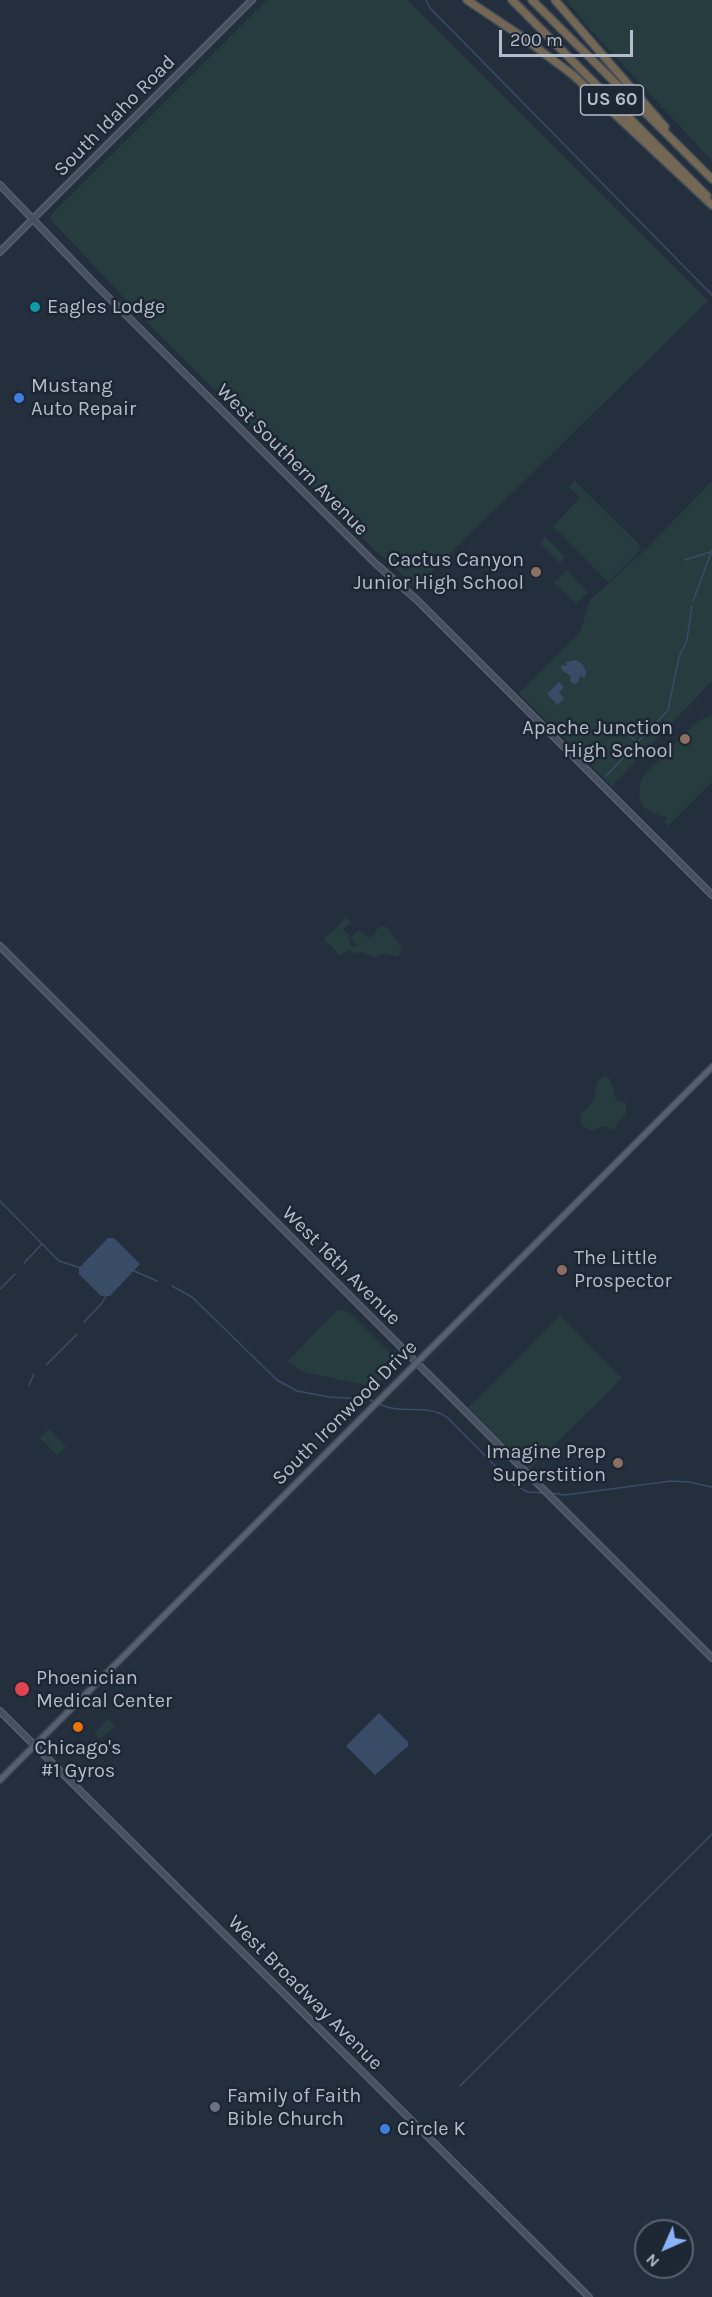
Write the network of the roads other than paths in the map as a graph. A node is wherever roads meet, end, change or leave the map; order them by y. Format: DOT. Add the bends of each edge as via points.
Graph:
graph roads {
  1 [pos="252,0"];
  2 [pos="467,0"];
  3 [pos="512,0"];
  4 [pos="532,0"];
  5 [pos="555,0"];
  6 [pos="694,161"];
  7 [pos="712,179"];
  8 [pos="0,185"];
  9 [pos="712,200"];
  10 [pos="712,205"];
  11 [pos="34,219"];
  12 [pos="0,252"];
  13 [pos="712,895"];
  14 [pos="0,946"];
  15 [pos="712,1067"];
  16 [pos="417,1363"];
  17 [pos="712,1658"];
  18 [pos="0,1710"];
  19 [pos="35,1745"];
  20 [pos="0,1780"];
  21 [pos="589,2297"];
  1 -- 11 [label="main road, South Idaho Road"];
  2 -- 10 [label="highway" via="573,75"];
  3 -- 9 [label="highway, US 60"];
  4 -- 6 [label="highway, US 60"];
  5 -- 6 [label="highway"];
  6 -- 7 [label="highway, US 60"];
  8 -- 11 [label="main road, West Southern Avenue"];
  11 -- 12 [label="main road, South Idaho Road"];
  11 -- 13 [label="main road, West Southern Avenue" via="279,468"];
  14 -- 16 [label="main road, West 16th Avenue"];
  15 -- 16 [label="main road, South Ironwood Drive"];
  16 -- 17 [label="main road, West 16th Avenue"];
  16 -- 19 [label="main road, South Ironwood Drive"];
  18 -- 19 [label="main road, West Broadway Avenue"];
  19 -- 20 [label="main road, South Ironwood Drive"];
  19 -- 21 [label="main road, West Broadway Avenue"];
}
